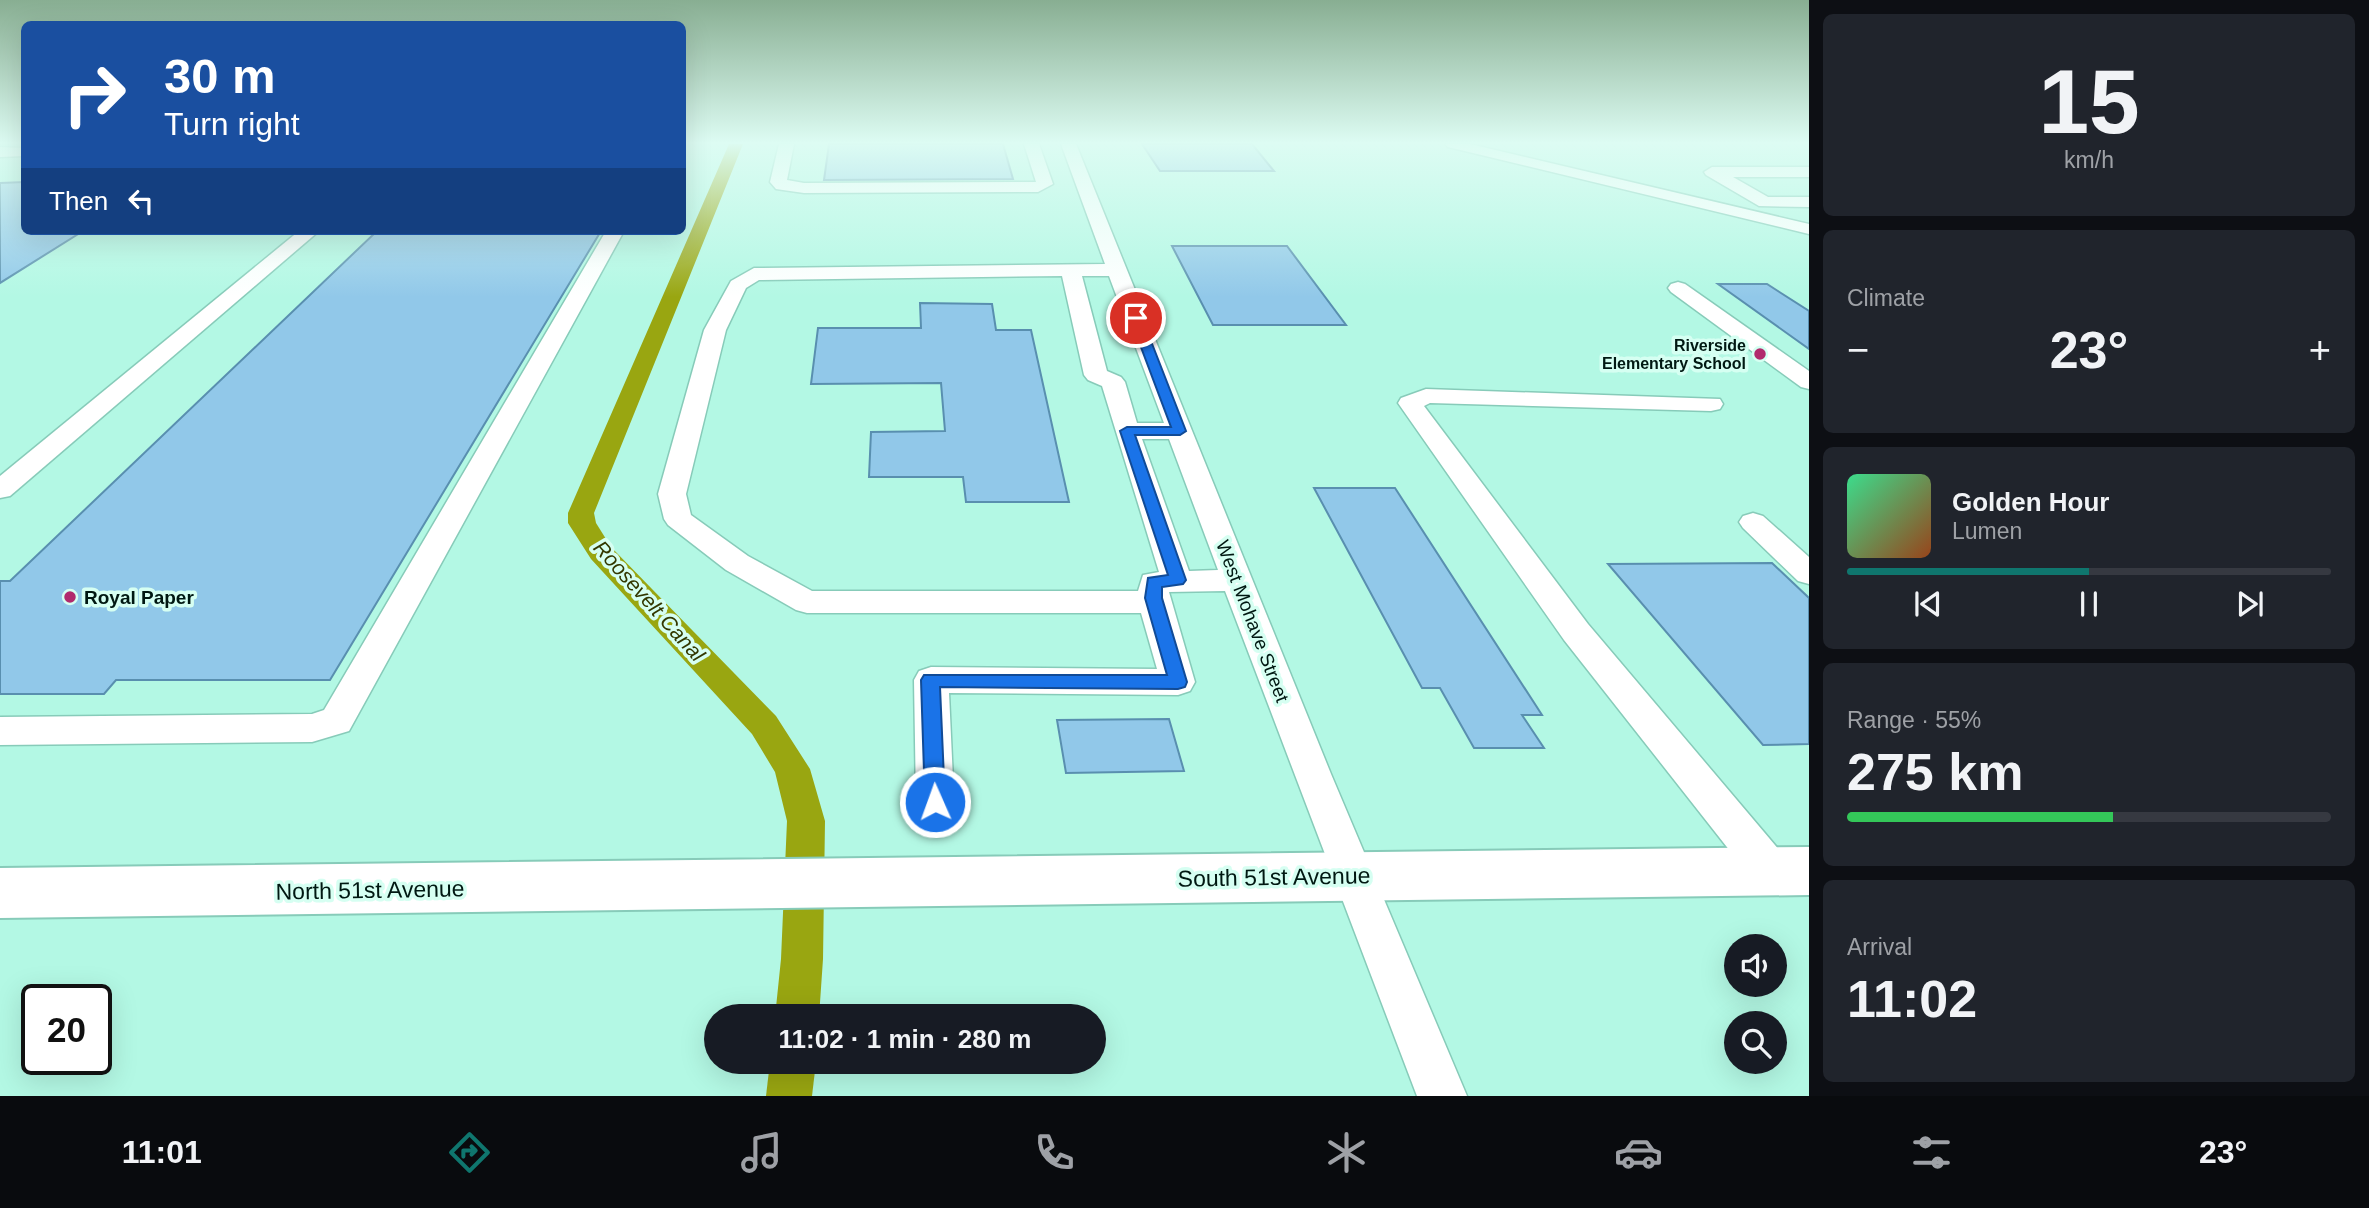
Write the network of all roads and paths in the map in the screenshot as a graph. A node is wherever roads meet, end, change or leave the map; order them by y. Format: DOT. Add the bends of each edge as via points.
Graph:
graph roads {
  1 [pos="1088,195"];
  2 [pos="1667,195"];
  3 [pos="1753,195"];
  4 [pos="1809,202"];
  5 [pos="1809,229"];
  6 [pos="305,235"];
  7 [pos="613,235"];
  8 [pos="1079,270"];
  9 [pos="1118,270"];
  10 [pos="1678,288"];
  11 [pos="1809,382"];
  12 [pos="1711,404"];
  13 [pos="1127,431"];
  14 [pos="1180,431"];
  15 [pos="0,490"];
  16 [pos="1753,522"];
  17 [pos="1809,574"];
  18 [pos="1237,580"];
  19 [pos="1166,591"];
  20 [pos="0,731"];
  21 [pos="935,802"];
  22 [pos="1790,871"];
  23 [pos="1352,876"];
  24 [pos="739,886"];
  25 [pos="0,893"];
  26 [pos="1442,1096"];
  1 -- 9 [label="street, West Mohave Street"];
  2 -- 5 [label="street"];
  3 -- 4 [label="street" via="1765,202"];
  6 -- 15 [label="street"];
  7 -- 20 [label="street" via="336,721 312,728"];
  8 -- 9 [label="street"];
  8 -- 13 [label="street" via="1096,375 1113,382"];
  8 -- 19 [label="street" via="754,274 738,285 715,330 672,494 678,519 737,563 807,602"];
  9 -- 14 [label="street, West Mohave Street"];
  10 -- 11 [label="street"];
  12 -- 22 [label="street" via="1426,396 1410,403 1576,632"];
  13 -- 14 [label="street"];
  13 -- 19 [label="street"];
  14 -- 18 [label="street, West Mohave Street"];
  16 -- 17 [label="street"];
  18 -- 19 [label="street"];
  18 -- 23 [label="street, West Mohave Street"];
  19 -- 21 [label="street" via="1178,682 931,680"];
  22 -- 23 [label="main road, South 51st Avenue"];
  23 -- 24 [label="main road, South 51st Avenue"];
  23 -- 26 [label="street, West Mohave Street"];
  24 -- 25 [label="main road, North 51st Avenue"];
}
